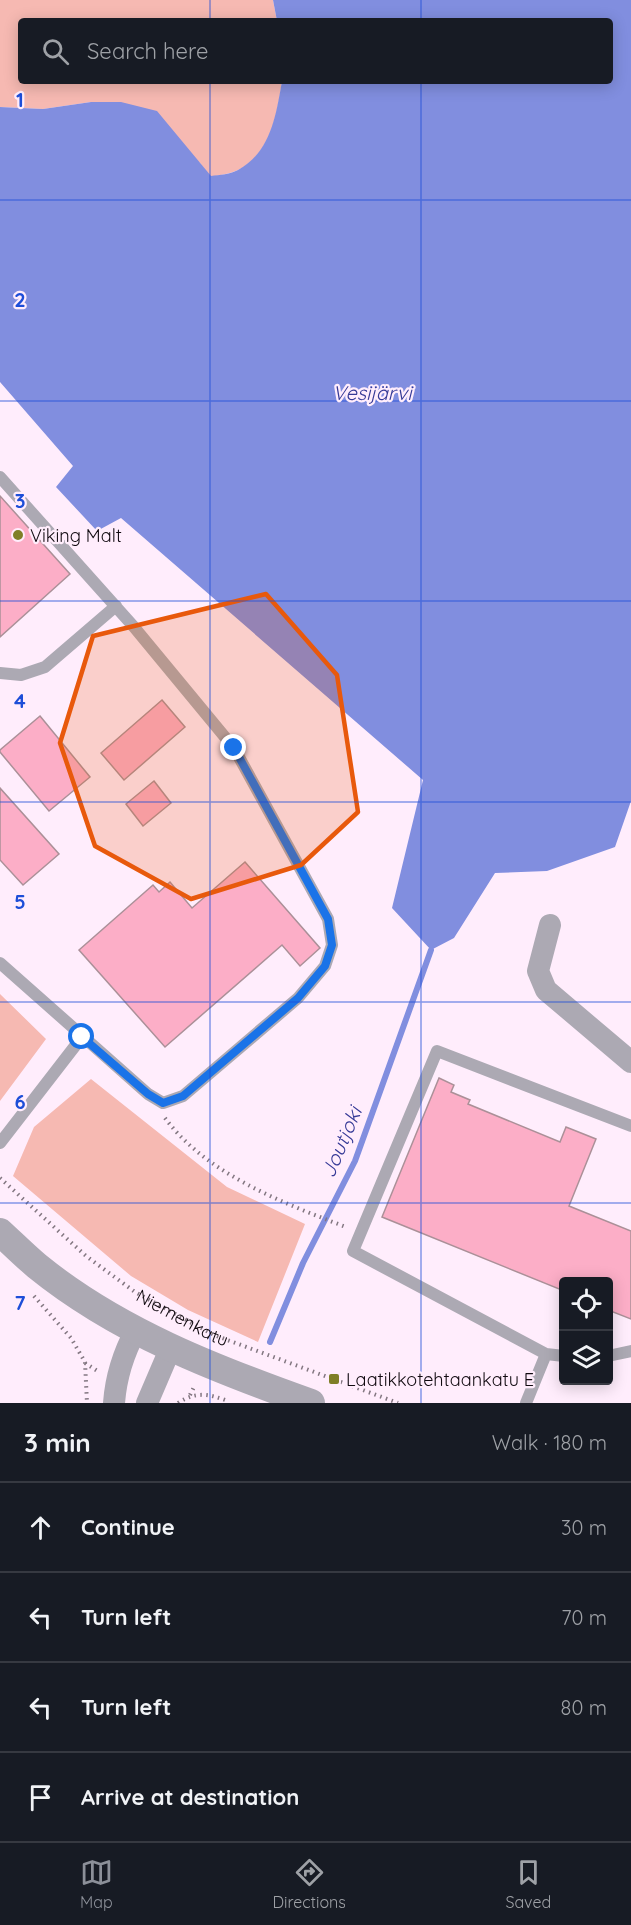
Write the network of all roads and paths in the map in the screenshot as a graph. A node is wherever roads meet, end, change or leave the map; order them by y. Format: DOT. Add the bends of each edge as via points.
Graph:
graph roads {
  1 [pos="0,477"];
  2 [pos="116,606"];
  3 [pos="0,673"];
  4 [pos="550,925"];
  5 [pos="0,963"];
  6 [pos="82,1037"];
  7 [pos="631,1062"];
  8 [pos="163,1103"];
  9 [pos="631,1126"];
  10 [pos="0,1143"];
  11 [pos="0,1179"];
  12 [pos="337,1223"];
  13 [pos="0,1232"];
  14 [pos="26,1288"];
  15 [pos="136,1330"];
  16 [pos="171,1347"];
  17 [pos="631,1351"];
  18 [pos="546,1354"];
  19 [pos="559,1355"];
  20 [pos="613,1355"];
  21 [pos="87,1403"];
  22 [pos="114,1403"];
  23 [pos="147,1403"];
  24 [pos="178,1403"];
  25 [pos="234,1403"];
  26 [pos="311,1403"];
  27 [pos="398,1403"];
  28 [pos="526,1403"];
  1 -- 2 [label="lane"];
  2 -- 3 [label="lane" via="45,668 21,675"];
  2 -- 8 [label="lane" via="234,748 328,919 332,945 325,966 298,998 183,1096"];
  4 -- 7 [label="street" via="538,971 546,990"];
  5 -- 6 [label="lane"];
  6 -- 8 [label="lane"];
  6 -- 10 [label="lane"];
  8 -- 12 [label="path" via="165,1119 226,1174"];
  9 -- 18 [label="lane" via="437,1051 352,1251"];
  11 -- 27 [label="path, Niemenkatu" via="86,1256 135,1292 214,1335"];
  13 -- 15 [label="street, Niemenkatu" via="37,1266"];
  14 -- 21 [label="path" via="71,1338 85,1362"];
  15 -- 16 [label="street, Niemenkatu"];
  15 -- 22 [label="street" via="124,1351"];
  16 -- 23 [label="street"];
  16 -- 26 [label="street, Niemenkatu" via="205,1364"];
  17 -- 20 [label="lane"];
  18 -- 19 [label="lane"];
  18 -- 28 [label="lane"];
  24 -- 25 [label="path" via="190,1395 213,1396"];
}
